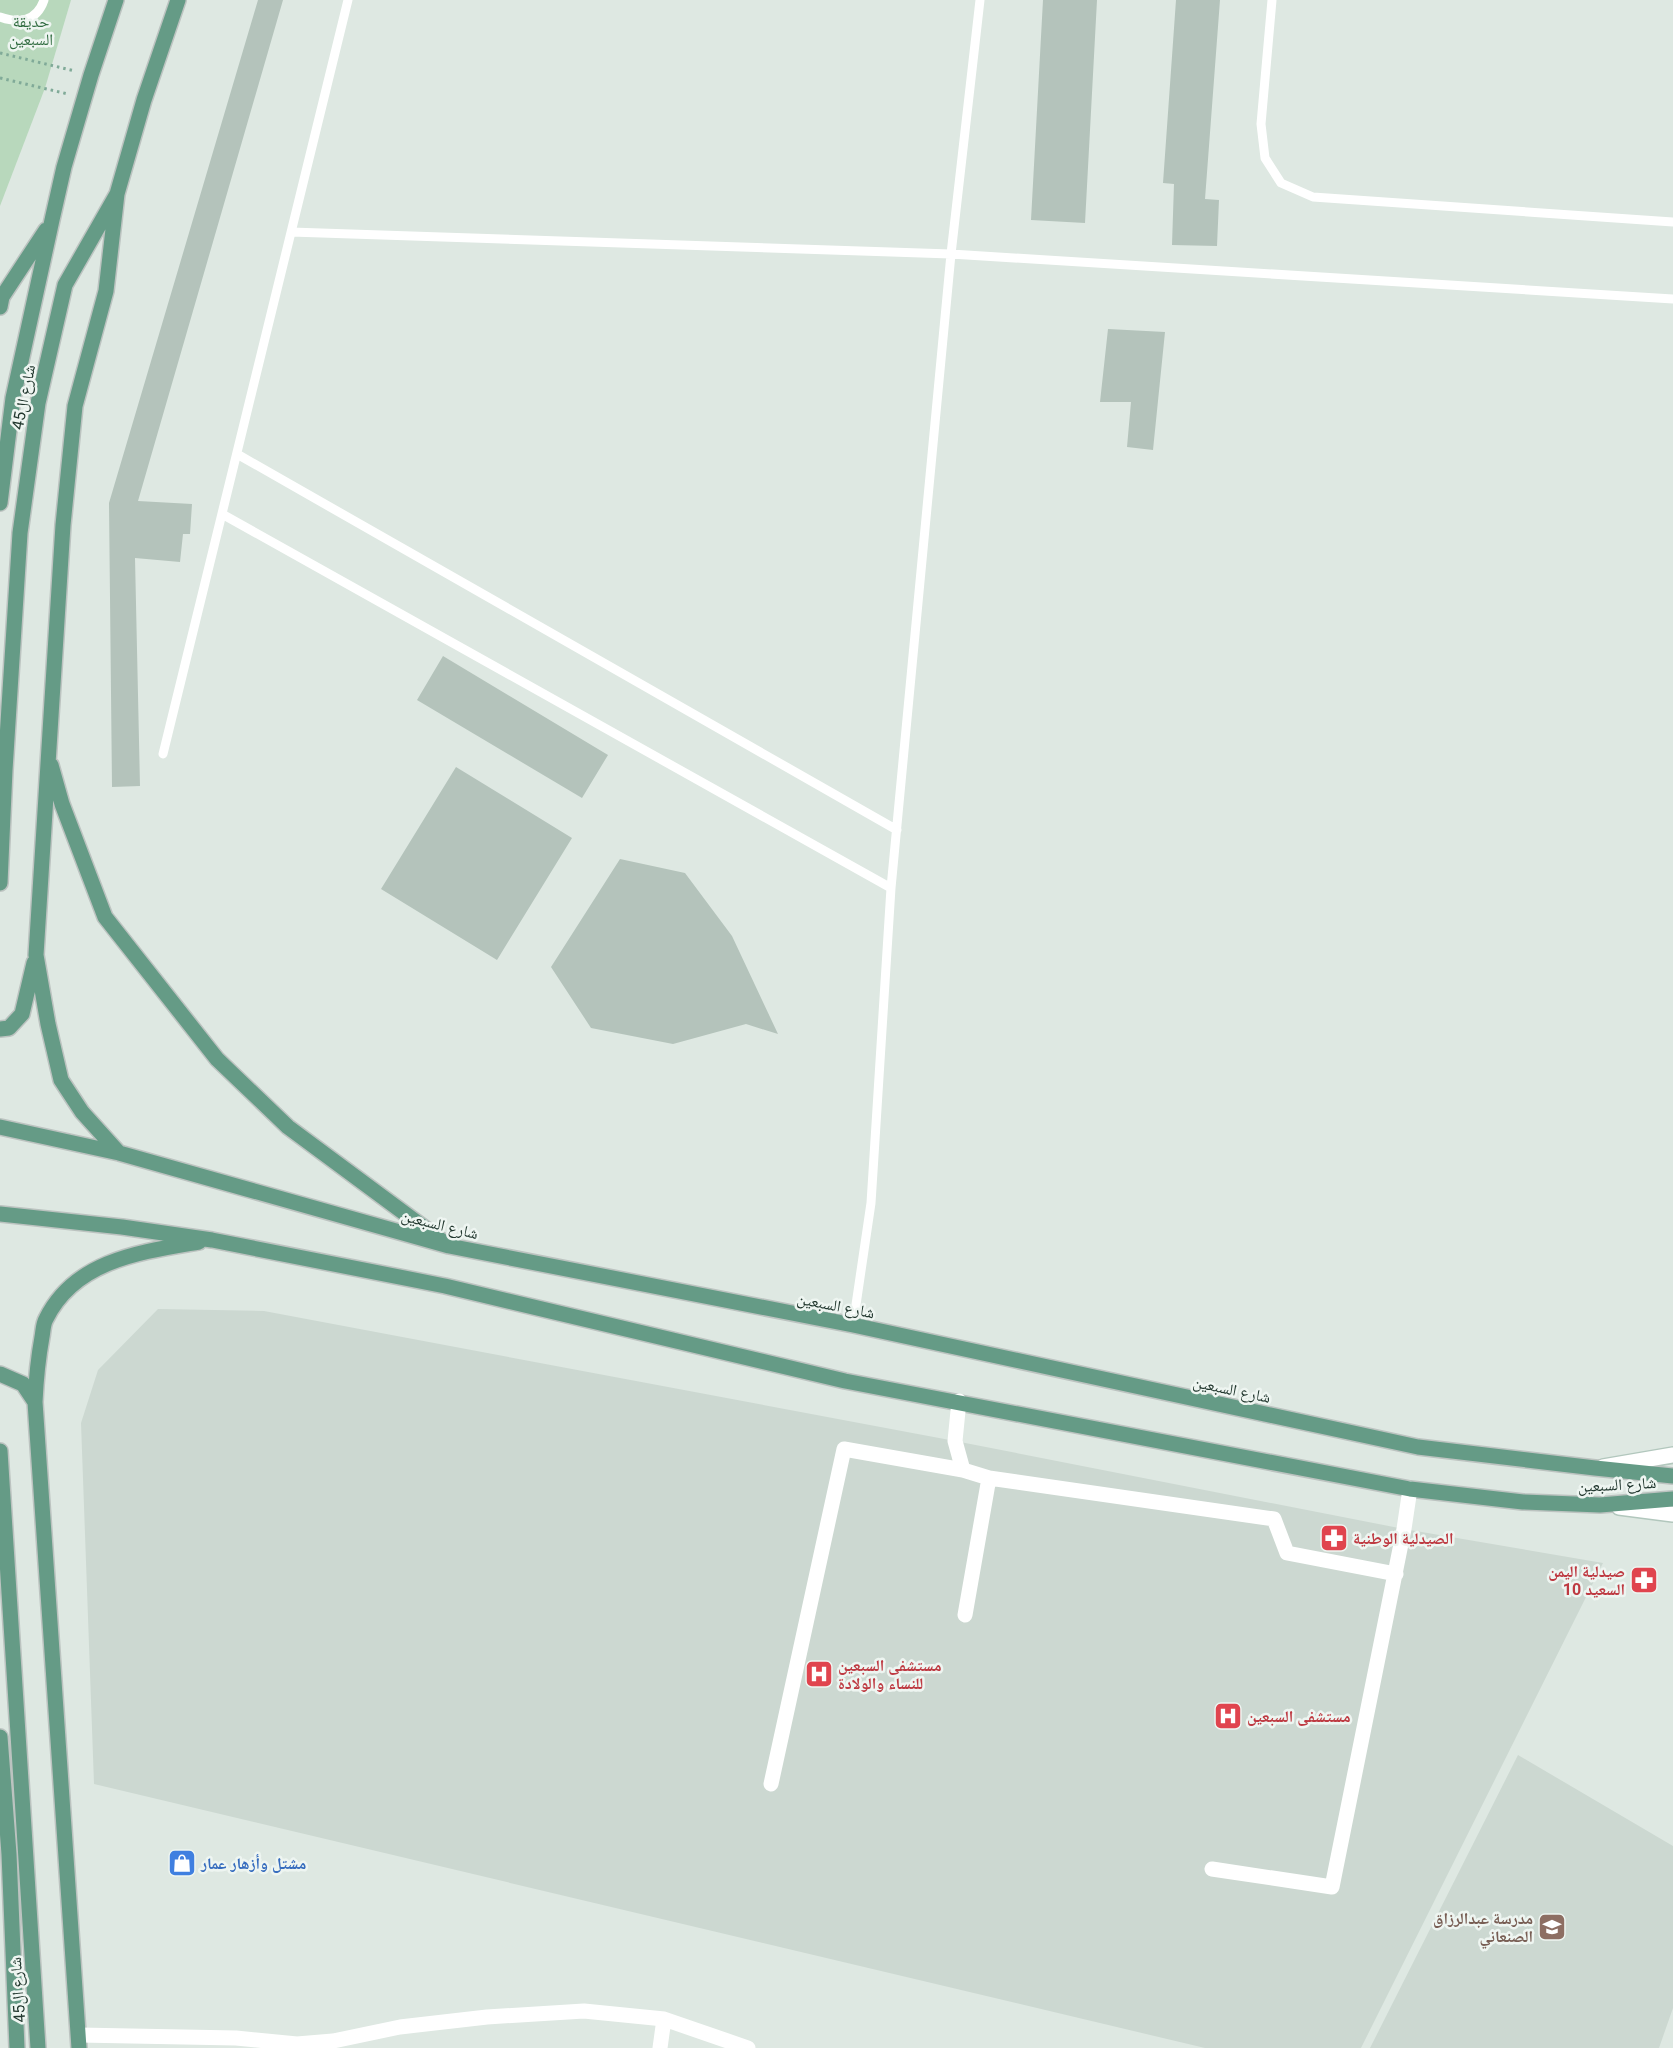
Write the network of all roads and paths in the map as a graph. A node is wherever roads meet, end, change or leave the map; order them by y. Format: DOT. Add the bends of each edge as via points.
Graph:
graph roads {
  1 [pos="44,0"];
  2 [pos="116,0"];
  3 [pos="178,0"];
  4 [pos="348,0"];
  5 [pos="980,0"];
  6 [pos="1272,0"];
  7 [pos="0,17"];
  8 [pos="0,54"];
  9 [pos="91,75"];
  10 [pos="0,78"];
  11 [pos="85,98"];
  12 [pos="117,194"];
  13 [pos="52,220"];
  14 [pos="1673,222"];
  15 [pos="291,232"];
  16 [pos="951,254"];
  17 [pos="1673,299"];
  18 [pos="0,307"];
  19 [pos="236,454"];
  20 [pos="0,502"];
  21 [pos="222,514"];
  22 [pos="48,751"];
  23 [pos="163,754"];
  24 [pos="896,830"];
  25 [pos="0,883"];
  26 [pos="891,888"];
  27 [pos="36,955"];
  28 [pos="0,1030"];
  29 [pos="0,1127"];
  30 [pos="119,1153"];
  31 [pos="0,1214"];
  32 [pos="212,1240"];
  33 [pos="450,1246"];
  34 [pos="853,1326"];
  35 [pos="0,1374"];
  36 [pos="959,1401"];
  37 [pos="35,1402"];
  38 [pos="0,1451"];
  39 [pos="1673,1455"];
  40 [pos="1595,1468"];
  41 [pos="964,1470"];
  42 [pos="1673,1476"];
  43 [pos="989,1478"];
  44 [pos="1410,1490"];
  45 [pos="1673,1499"];
  46 [pos="1600,1505"];
  47 [pos="1673,1514"];
  48 [pos="1396,1574"];
  49 [pos="965,1615"];
  50 [pos="0,1737"];
  51 [pos="771,1784"];
  52 [pos="1212,1869"];
  53 [pos="664,2020"];
  54 [pos="79,2042"];
  55 [pos="335,2044"];
  56 [pos="17,2048"];
  57 [pos="38,2048"];
  58 [pos="660,2048"];
  59 [pos="748,2048"];
  1 -- 7 [label="lane" via="41,10 28,18 14,22"];
  2 -- 9 [label="main road, شارع ال45"];
  3 -- 12 [label="main road, شارع ال45"];
  4 -- 15 [label="lane"];
  5 -- 16 [label="lane"];
  6 -- 14 [label="lane" via="1261,124 1265,158 1281,182 1313,197"];
  8 -- 9 [label="path"];
  9 -- 11 [label="main road, شارع ال45"];
  10 -- 11 [label="path"];
  11 -- 13 [label="main road, شارع ال45"];
  12 -- 22 [label="main road" via="106,291 75,406 63,525"];
  12 -- 25 [label="main road, شارع ال45" via="65,284 38,403 20,533"];
  13 -- 18 [label="main road" via="2,296"];
  13 -- 20 [label="main road, شارع ال45" via="13,398"];
  15 -- 16 [label="lane"];
  15 -- 19 [label="lane"];
  16 -- 17 [label="lane"];
  16 -- 24 [label="lane"];
  19 -- 21 [label="lane"];
  19 -- 24 [label="lane"];
  21 -- 23 [label="lane"];
  21 -- 26 [label="lane"];
  22 -- 27 [label="main road"];
  22 -- 33 [label="main road" via="62,804 105,917 217,1059 288,1127"];
  24 -- 26 [label="lane"];
  26 -- 34 [label="lane" via="871,1203"];
  27 -- 28 [label="main road" via="22,1014 9,1028"];
  27 -- 30 [label="main road" via="62,1080 82,1112"];
  29 -- 30 [label="main road, شارع السبعين"];
  30 -- 33 [label="main road, شارع السبعين"];
  31 -- 32 [label="main road, شارع السبعين"];
  32 -- 36 [label="main road, شارع السبعين" via="445,1286 845,1381"];
  32 -- 37 [label="main road" via="138,1252 96,1267 67,1288 45,1320"];
  33 -- 34 [label="main road, شارع السبعين"];
  34 -- 40 [label="main road, شارع السبعين" via="1418,1447"];
  35 -- 37 [label="main road" via="22,1384"];
  36 -- 41 [label="street" via="955,1441"];
  36 -- 44 [label="main road, شارع السبعين"];
  37 -- 54 [label="main road"];
  38 -- 57 [label="main road, شارع ال45"];
  39 -- 40 [label="street"];
  40 -- 42 [label="main road, شارع السبعين"];
  41 -- 43 [label="street"];
  41 -- 51 [label="street" via="844,1450"];
  43 -- 48 [label="street" via="1274,1519 1287,1553"];
  43 -- 49 [label="street"];
  44 -- 46 [label="main road, شارع السبعين" via="1523,1502"];
  44 -- 48 [label="street"];
  45 -- 46 [label="main road, شارع السبعين"];
  46 -- 47 [label="street"];
  48 -- 52 [label="street" via="1332,1887"];
  50 -- 56 [label="main road, شارع ال45" via="9,1854"];
  53 -- 55 [label="street" via="584,2011 497,2016 400,2027"];
  53 -- 58 [label="street"];
  53 -- 59 [label="street"];
  54 -- 55 [label="street" via="236,2038"];
}
